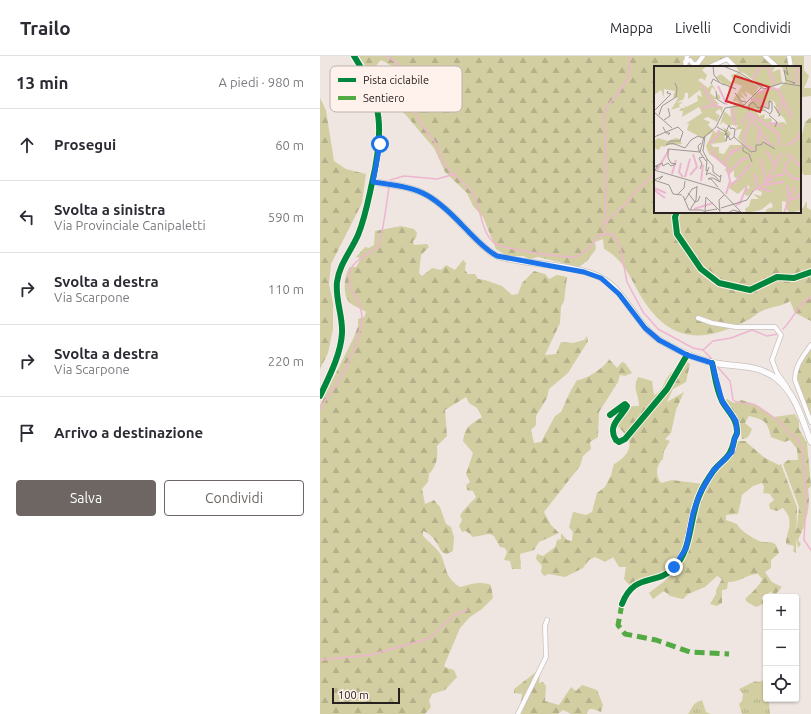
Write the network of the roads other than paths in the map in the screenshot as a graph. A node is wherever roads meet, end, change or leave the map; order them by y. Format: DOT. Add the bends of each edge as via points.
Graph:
graph roads {
  1 [pos="354,56"];
  2 [pos="687,56"];
  3 [pos="703,56"];
  4 [pos="765,56"];
  5 [pos="789,56"];
  6 [pos="685,65"];
  7 [pos="359,66"];
  8 [pos="711,66"];
  9 [pos="734,66"];
  10 [pos="775,66"];
  11 [pos="791,66"];
  12 [pos="377,112"];
  13 [pos="373,182"];
  14 [pos="677,213"];
  15 [pos="811,272"];
  16 [pos="698,318"];
  17 [pos="811,346"];
  18 [pos="687,355"];
  19 [pos="715,363"];
  20 [pos="789,391"];
  21 [pos="320,396"];
  22 [pos="610,415"];
  23 [pos="811,422"];
  24 [pos="811,441"];
  25 [pos="622,604"];
  26 [pos="547,620"];
  27 [pos="518,714"];
  1 -- 7 [label="main road"];
  2 -- 6 [label="street"];
  3 -- 6 [label="street" via="698,63 694,64 690,60"];
  4 -- 10 [label="street"];
  5 -- 11 [label="street"];
  8 -- 9 [label="street" via="727,59"];
  12 -- 13 [label="main road" via="380,144"];
  13 -- 18 [label="main road" via="401,186 430,196 452,214 486,249 497,256 584,272 601,278 613,287 650,333"];
  13 -- 21 [label="main road" via="365,217 337,282 342,333 338,351"];
  14 -- 15 [label="street" via="677,234 701,269 719,283 750,290 777,277 794,278"];
  16 -- 20 [label="street" via="736,328 775,326 781,335 772,360"];
  17 -- 23 [label="street" via="802,357 795,380"];
  18 -- 19 [label="main road"];
  18 -- 22 [label="street" via="667,389 625,439 619,442 613,430 617,418 627,406 625,404"];
  19 -- 20 [label="main road" via="764,370 778,379"];
  19 -- 25 [label="street" via="722,401 736,421 737,434 732,452 713,471 700,493 681,559 669,572 633,587"];
  20 -- 24 [label="main road"];
  26 -- 27 [label="street" via="546,657"];
}
